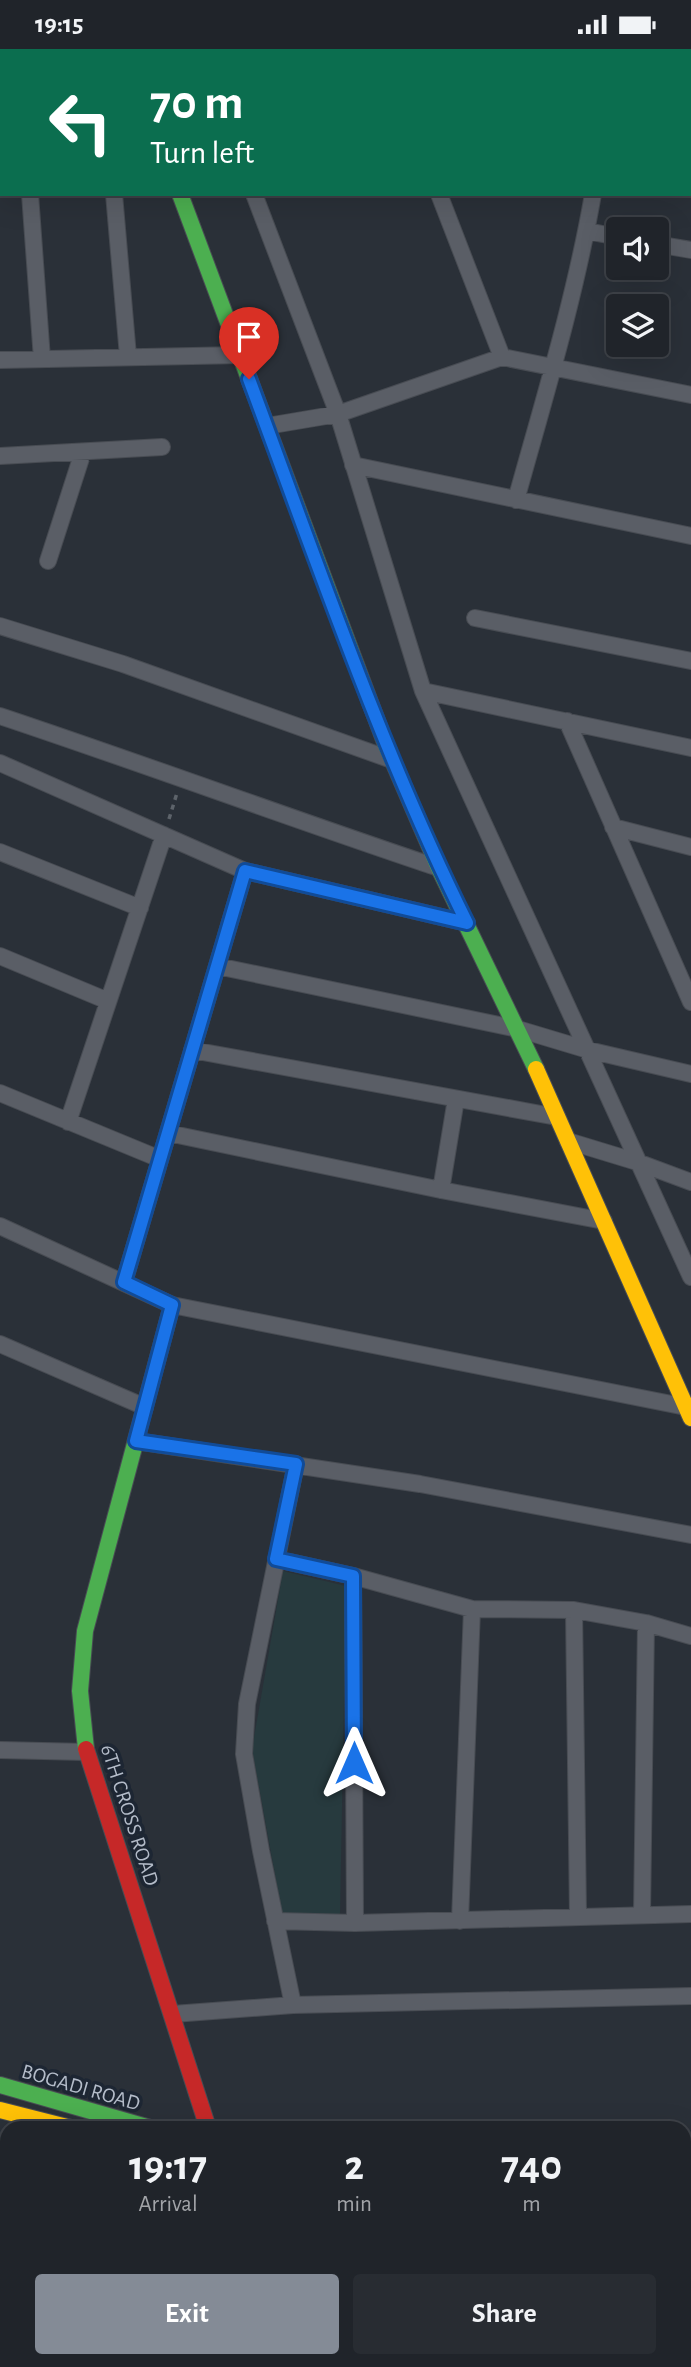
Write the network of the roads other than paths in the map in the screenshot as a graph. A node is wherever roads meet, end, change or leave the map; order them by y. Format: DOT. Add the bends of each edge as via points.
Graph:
graph roads {
  1 [pos="30,196"];
  2 [pos="114,196"];
  3 [pos="181,196"];
  4 [pos="255,196"];
  5 [pos="440,196"];
  6 [pos="593,196"];
  7 [pos="587,231"];
  8 [pos="606,235"];
  9 [pos="669,246"];
  10 [pos="691,250"];
  11 [pos="240,355"];
  12 [pos="128,356"];
  13 [pos="502,357"];
  14 [pos="42,359"];
  15 [pos="0,360"];
  16 [pos="554,367"];
  17 [pos="691,395"];
  18 [pos="338,414"];
  19 [pos="267,426"];
  20 [pos="162,447"];
  21 [pos="83,452"];
  22 [pos="0,456"];
  23 [pos="353,465"];
  24 [pos="516,500"];
  25 [pos="691,536"];
  26 [pos="47,561"];
  27 [pos="475,618"];
  28 [pos="0,626"];
  29 [pos="691,661"];
  30 [pos="424,691"];
  31 [pos="0,716"];
  32 [pos="567,720"];
  33 [pos="691,748"];
  34 [pos="392,759"];
  35 [pos="0,763"];
  36 [pos="613,827"];
  37 [pos="164,835"];
  38 [pos="691,847"];
  39 [pos="0,852"];
  40 [pos="439,868"];
  41 [pos="245,871"];
  42 [pos="140,908"];
  43 [pos="467,923"];
  44 [pos="0,956"];
  45 [pos="217,966"];
  46 [pos="108,1001"];
  47 [pos="691,1002"];
  48 [pos="518,1029"];
  49 [pos="192,1050"];
  50 [pos="588,1050"];
  51 [pos="691,1074"];
  52 [pos="0,1093"];
  53 [pos="456,1099"];
  54 [pos="557,1117"];
  55 [pos="68,1122"];
  56 [pos="168,1133"];
  57 [pos="568,1141"];
  58 [pos="160,1159"];
  59 [pos="637,1161"];
  60 [pos="691,1182"];
  61 [pos="442,1191"];
  62 [pos="604,1221"];
  63 [pos="0,1226"];
  64 [pos="691,1277"];
  65 [pos="124,1282"];
  66 [pos="172,1305"];
  67 [pos="0,1344"];
  68 [pos="145,1407"];
  69 [pos="690,1411"];
  70 [pos="136,1441"];
  71 [pos="296,1464"];
  72 [pos="691,1535"];
  73 [pos="276,1559"];
  74 [pos="353,1576"];
  75 [pos="472,1609"];
  76 [pos="574,1610"];
  77 [pos="646,1623"];
  78 [pos="691,1636"];
  79 [pos="0,1750"];
  80 [pos="86,1752"];
  81 [pos="691,1914"];
  82 [pos="642,1915"];
  83 [pos="578,1916"];
  84 [pos="275,1921"];
  85 [pos="460,1921"];
  86 [pos="355,1923"];
  87 [pos="691,1997"];
  88 [pos="293,2005"];
  89 [pos="173,2014"];
  90 [pos="0,2085"];
  91 [pos="0,2110"];
  92 [pos="43,2121"];
  93 [pos="126,2121"];
  94 [pos="206,2121"];
  1 -- 14 [label="street"];
  2 -- 12 [label="street"];
  3 -- 11 [label="street"];
  4 -- 18 [label="street"];
  5 -- 13 [label="street"];
  6 -- 7 [label="street"];
  7 -- 8 [label="street"];
  7 -- 16 [label="street"];
  9 -- 10 [label="street"];
  11 -- 12 [label="street"];
  11 -- 19 [label="street"];
  12 -- 14 [label="street"];
  13 -- 16 [label="street"];
  13 -- 18 [label="street"];
  14 -- 15 [label="street"];
  16 -- 17 [label="street"];
  16 -- 24 [label="street"];
  18 -- 19 [label="street"];
  18 -- 23 [label="street"];
  19 -- 34 [label="street"];
  20 -- 21 [label="street"];
  21 -- 22 [label="street"];
  21 -- 26 [label="street"];
  23 -- 24 [label="street"];
  23 -- 30 [label="street"];
  24 -- 25 [label="street"];
  27 -- 29 [label="street"];
  28 -- 34 [label="street" via="123,664"];
  30 -- 32 [label="street"];
  30 -- 50 [label="street"];
  31 -- 40 [label="street"];
  32 -- 33 [label="street"];
  32 -- 36 [label="street"];
  34 -- 40 [label="street"];
  35 -- 37 [label="street"];
  36 -- 38 [label="street"];
  36 -- 47 [label="street"];
  37 -- 41 [label="street"];
  37 -- 42 [label="street"];
  39 -- 42 [label="street"];
  40 -- 43 [label="street"];
  41 -- 43 [label="street"];
  41 -- 45 [label="street"];
  42 -- 46 [label="street"];
  43 -- 48 [label="street"];
  44 -- 46 [label="street"];
  45 -- 48 [label="street"];
  45 -- 49 [label="street"];
  46 -- 55 [label="street"];
  48 -- 50 [label="street"];
  48 -- 54 [label="street"];
  49 -- 53 [label="street"];
  49 -- 56 [label="street"];
  50 -- 51 [label="street"];
  50 -- 59 [label="street"];
  52 -- 55 [label="street"];
  53 -- 54 [label="street"];
  53 -- 61 [label="street"];
  54 -- 57 [label="street"];
  55 -- 58 [label="street"];
  56 -- 58 [label="street"];
  56 -- 61 [label="street"];
  57 -- 59 [label="street"];
  57 -- 62 [label="street"];
  58 -- 65 [label="street"];
  59 -- 60 [label="street"];
  59 -- 64 [label="street"];
  61 -- 62 [label="street"];
  62 -- 69 [label="street"];
  63 -- 65 [label="street"];
  65 -- 66 [label="street"];
  66 -- 68 [label="street, 6TH CROSS ROAD"];
  66 -- 69 [label="street"];
  67 -- 68 [label="street"];
  68 -- 70 [label="street, 6TH CROSS ROAD"];
  70 -- 71 [label="street"];
  70 -- 80 [label="street, 6TH CROSS ROAD" via="85,1631 80,1691"];
  71 -- 72 [label="street"];
  71 -- 73 [label="street"];
  73 -- 74 [label="street"];
  73 -- 84 [label="street" via="247,1704 244,1754"];
  74 -- 75 [label="street"];
  74 -- 86 [label="street"];
  75 -- 76 [label="street"];
  75 -- 85 [label="street"];
  76 -- 77 [label="street"];
  76 -- 83 [label="street"];
  77 -- 78 [label="street"];
  77 -- 82 [label="street"];
  79 -- 80 [label="street"];
  80 -- 89 [label="street, 6TH CROSS ROAD"];
  81 -- 82 [label="street"];
  82 -- 83 [label="street"];
  83 -- 85 [label="street"];
  84 -- 86 [label="street"];
  84 -- 88 [label="street"];
  85 -- 86 [label="street"];
  87 -- 88 [label="street"];
  88 -- 89 [label="street"];
  89 -- 94 [label="street, 6TH CROSS ROAD"];
  90 -- 93 [label="street, BOGADI ROAD"];
  91 -- 92 [label="street, BOGADI ROAD"];
}
